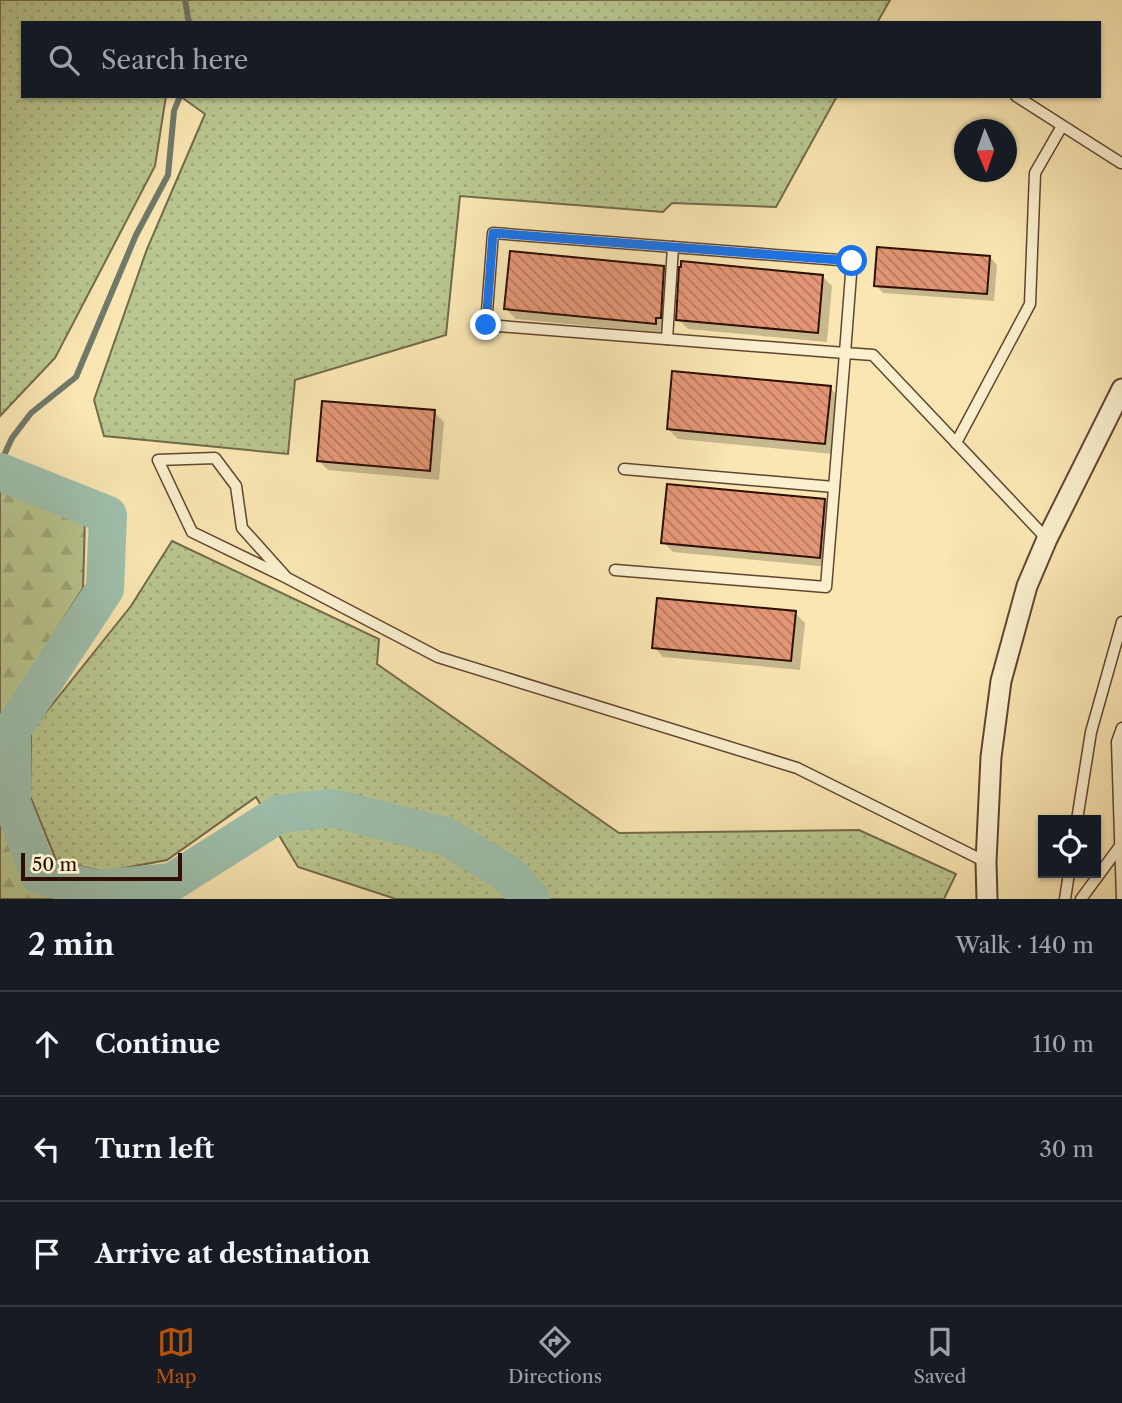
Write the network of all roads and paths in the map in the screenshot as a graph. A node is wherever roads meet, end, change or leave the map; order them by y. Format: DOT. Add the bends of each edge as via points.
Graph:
graph roads {
  1 [pos="1019,98"];
  2 [pos="1062,126"];
  3 [pos="1121,163"];
  4 [pos="673,247"];
  5 [pos="667,339"];
  6 [pos="845,353"];
  7 [pos="1122,388"];
  8 [pos="1115,418"];
  9 [pos="956,443"];
  10 [pos="624,469"];
  11 [pos="834,487"];
  12 [pos="1047,539"];
  13 [pos="615,570"];
  14 [pos="287,578"];
  15 [pos="1122,622"];
  16 [pos="1122,728"];
  17 [pos="1078,815"];
  18 [pos="1121,845"];
  19 [pos="986,862"];
  20 [pos="1068,878"];
  21 [pos="987,899"];
  22 [pos="1065,899"];
  23 [pos="1081,899"];
  24 [pos="1122,899"];
  1 -- 2 [label="lane"];
  2 -- 3 [label="lane"];
  2 -- 9 [label="lane" via="1035,173 1030,304"];
  4 -- 5 [label="lane"];
  4 -- 5 [label="lane" via="493,233 486,325"];
  4 -- 6 [label="lane" via="852,261"];
  5 -- 6 [label="lane"];
  6 -- 9 [label="lane" via="873,355"];
  6 -- 11 [label="lane"];
  7 -- 8 [label="street"];
  8 -- 12 [label="street"];
  9 -- 12 [label="lane"];
  10 -- 11 [label="lane"];
  11 -- 13 [label="lane" via="826,587"];
  12 -- 19 [label="street" via="1027,586 1001,681 991,757"];
  14 -- 14 [label="lane" via="192,532 158,460 215,458 236,486 242,528"];
  14 -- 19 [label="lane" via="438,657 797,768"];
  15 -- 17 [label="lane" via="1091,732"];
  16 -- 18 [label="lane" via="1117,742"];
  18 -- 23 [label="lane"];
  18 -- 24 [label="lane"];
  19 -- 21 [label="street"];
  20 -- 22 [label="lane"];
}
